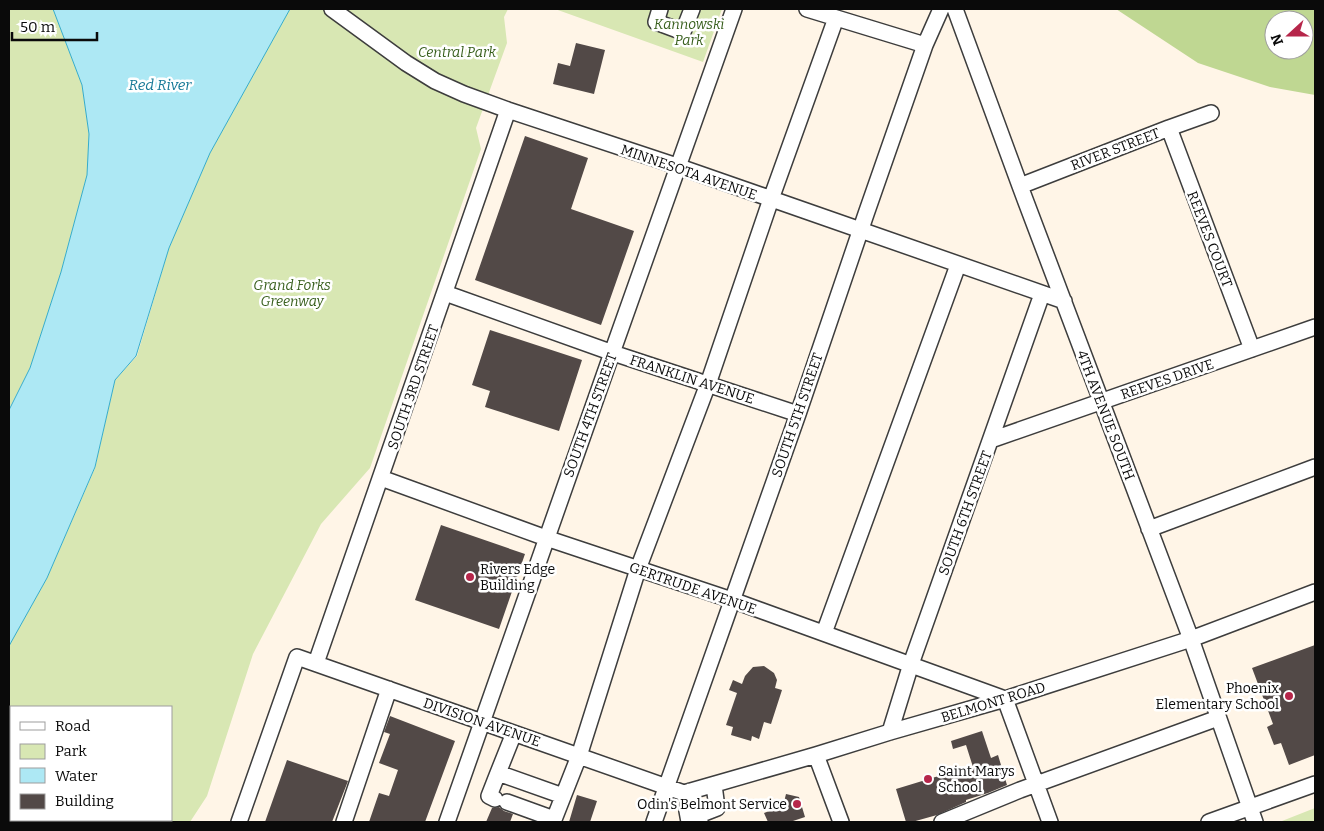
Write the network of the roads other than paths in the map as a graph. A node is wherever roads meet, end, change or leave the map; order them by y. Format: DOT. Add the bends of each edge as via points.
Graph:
graph roads {
  1 [pos="332,9"];
  2 [pos="660,9"];
  3 [pos="692,9"];
  4 [pos="734,9"];
  5 [pos="807,9"];
  6 [pos="940,9"];
  7 [pos="955,9"];
  8 [pos="836,18"];
  9 [pos="925,45"];
  10 [pos="508,110"];
  11 [pos="1211,113"];
  12 [pos="1168,128"];
  13 [pos="677,166"];
  14 [pos="1020,186"];
  15 [pos="771,199"];
  16 [pos="860,231"];
  17 [pos="958,265"];
  18 [pos="445,293"];
  19 [pos="1042,294"];
  20 [pos="1064,301"];
  21 [pos="1315,327"];
  22 [pos="1252,349"];
  23 [pos="613,353"];
  24 [pos="708,384"];
  25 [pos="1101,402"];
  26 [pos="798,414"];
  27 [pos="991,440"];
  28 [pos="1315,467"];
  29 [pos="381,478"];
  30 [pos="1149,530"];
  31 [pos="546,538"];
  32 [pos="638,569"];
  33 [pos="1315,592"];
  34 [pos="732,600"];
  35 [pos="824,633"];
  36 [pos="1191,639"];
  37 [pos="316,663"];
  38 [pos="911,664"];
  39 [pos="389,689"];
  40 [pos="1005,699"];
  41 [pos="1218,718"];
  42 [pos="482,722"];
  43 [pos="890,732"];
  44 [pos="514,733"];
  45 [pos="579,756"];
  46 [pos="816,756"];
  47 [pos="498,773"];
  48 [pos="714,784"];
  49 [pos="1037,784"];
  50 [pos="1315,784"];
  51 [pos="667,787"];
  52 [pos="690,791"];
  53 [pos="563,796"];
  54 [pos="1249,808"];
  55 [pos="691,820"];
  56 [pos="553,821"];
  57 [pos="239,822"];
  58 [pos="344,822"];
  59 [pos="447,822"];
  60 [pos="654,822"];
  61 [pos="841,822"];
  62 [pos="942,822"];
  63 [pos="1050,822"];
  64 [pos="1209,822"];
  65 [pos="1254,822"];
  1 -- 10 [label="street, MINNESOTA AVENUE" via="435,81"];
  2 -- 3 [label="street" via="656,22 683,32"];
  4 -- 13 [label="street, SOUTH 4TH STREET"];
  5 -- 8 [label="street"];
  6 -- 9 [label="street, SOUTH 5TH STREET"];
  7 -- 14 [label="street, 4TH AVENUE SOUTH"];
  8 -- 9 [label="street"];
  8 -- 15 [label="street"];
  9 -- 16 [label="street, SOUTH 5TH STREET"];
  10 -- 13 [label="street, MINNESOTA AVENUE"];
  10 -- 18 [label="street, SOUTH 3RD STREET"];
  11 -- 12 [label="street, RIVER STREET"];
  12 -- 14 [label="street, RIVER STREET"];
  12 -- 22 [label="street, REEVES COURT"];
  13 -- 15 [label="street, MINNESOTA AVENUE"];
  13 -- 23 [label="street, SOUTH 4TH STREET"];
  14 -- 20 [label="street, 4TH AVENUE SOUTH"];
  15 -- 16 [label="street, MINNESOTA AVENUE"];
  15 -- 24 [label="street"];
  16 -- 17 [label="street, MINNESOTA AVENUE"];
  16 -- 26 [label="street, SOUTH 5TH STREET"];
  17 -- 19 [label="street, MINNESOTA AVENUE"];
  17 -- 35 [label="street"];
  18 -- 23 [label="street, FRANKLIN AVENUE"];
  18 -- 29 [label="street, SOUTH 3RD STREET"];
  19 -- 20 [label="street, MINNESOTA AVENUE"];
  19 -- 27 [label="street, SOUTH 6TH STREET"];
  20 -- 25 [label="street, 4TH AVENUE SOUTH"];
  21 -- 22 [label="street, REEVES DRIVE"];
  22 -- 25 [label="street, REEVES DRIVE"];
  23 -- 24 [label="street, FRANKLIN AVENUE"];
  23 -- 31 [label="street, SOUTH 4TH STREET"];
  24 -- 26 [label="street, FRANKLIN AVENUE"];
  24 -- 32 [label="street"];
  25 -- 27 [label="street, REEVES DRIVE"];
  25 -- 30 [label="street, 4TH AVENUE SOUTH"];
  26 -- 34 [label="street, SOUTH 5TH STREET"];
  27 -- 38 [label="street, SOUTH 6TH STREET"];
  28 -- 30 [label="street"];
  29 -- 31 [label="street, GERTRUDE AVENUE"];
  29 -- 37 [label="street, SOUTH 3RD STREET"];
  30 -- 36 [label="street, 4TH AVENUE SOUTH"];
  31 -- 32 [label="street, GERTRUDE AVENUE"];
  31 -- 42 [label="street, SOUTH 4TH STREET"];
  32 -- 34 [label="street, GERTRUDE AVENUE"];
  32 -- 45 [label="street"];
  33 -- 36 [label="street, BELMONT ROAD"];
  34 -- 35 [label="street, GERTRUDE AVENUE"];
  34 -- 51 [label="street, SOUTH 5TH STREET"];
  35 -- 38 [label="street, GERTRUDE AVENUE"];
  36 -- 40 [label="street, BELMONT ROAD"];
  36 -- 41 [label="street, 4TH AVENUE SOUTH"];
  37 -- 39 [label="street, DIVISION AVENUE"];
  37 -- 57 [label="street, DIVISION AVENUE" via="297,657"];
  38 -- 40 [label="street, GERTRUDE AVENUE"];
  38 -- 43 [label="street, SOUTH 6TH STREET"];
  39 -- 42 [label="street, DIVISION AVENUE"];
  39 -- 58 [label="street"];
  40 -- 43 [label="street, BELMONT ROAD"];
  40 -- 49 [label="street"];
  41 -- 49 [label="street"];
  41 -- 54 [label="street, 4TH AVENUE SOUTH"];
  42 -- 44 [label="street, DIVISION AVENUE"];
  42 -- 59 [label="street, SOUTH 4TH STREET"];
  43 -- 46 [label="street, BELMONT ROAD"];
  44 -- 45 [label="street, DIVISION AVENUE"];
  44 -- 47 [label="street"];
  45 -- 51 [label="street, DIVISION AVENUE"];
  45 -- 53 [label="street"];
  46 -- 48 [label="street, BELMONT ROAD"];
  46 -- 61 [label="street"];
  47 -- 53 [label="street"];
  47 -- 56 [label="street" via="489,796"];
  48 -- 52 [label="street, BELMONT ROAD"];
  48 -- 55 [label="street" via="717,808"];
  49 -- 62 [label="street"];
  49 -- 63 [label="street"];
  50 -- 54 [label="street"];
  51 -- 52 [label="street, BELMONT ROAD" via="684,793"];
  51 -- 60 [label="street, SOUTH 5TH STREET"];
  52 -- 55 [label="street" via="687,811"];
  53 -- 56 [label="street"];
  54 -- 64 [label="street"];
  54 -- 65 [label="street, 4TH AVENUE SOUTH"];
}
